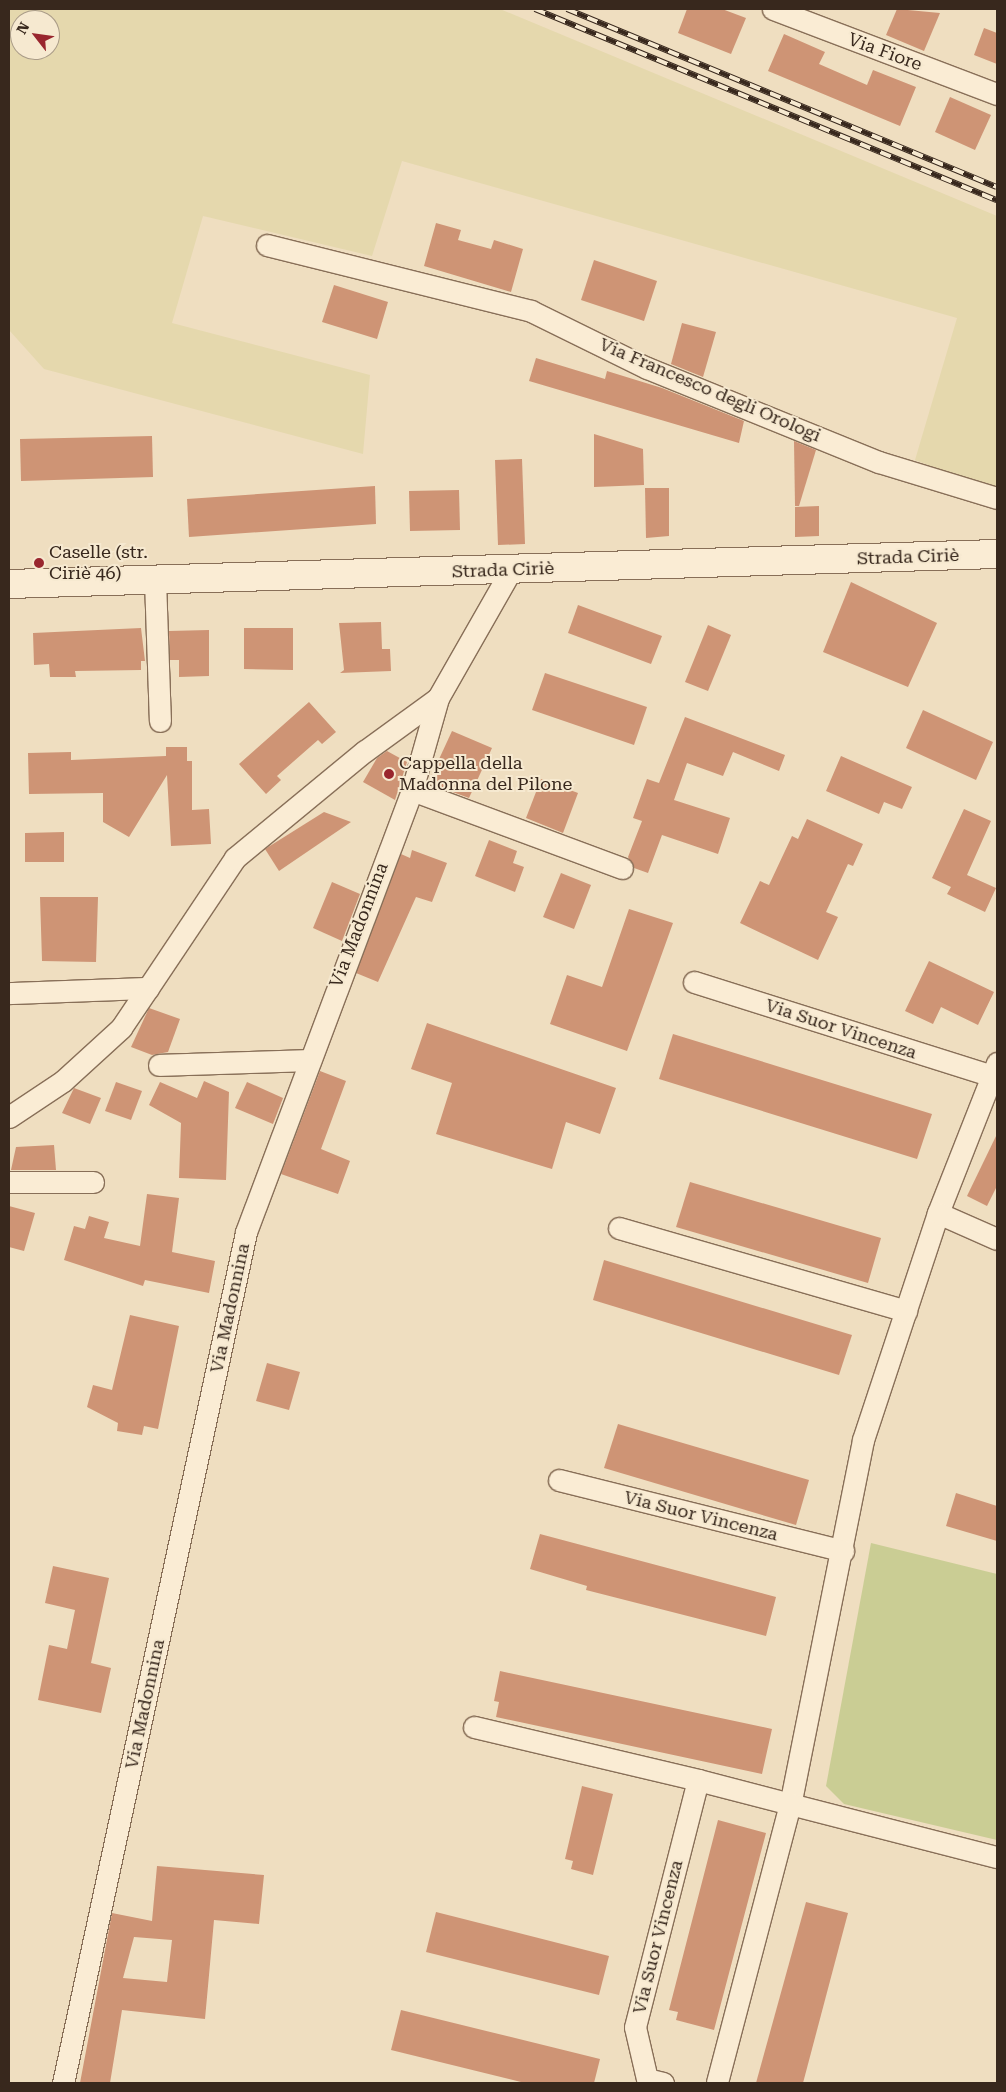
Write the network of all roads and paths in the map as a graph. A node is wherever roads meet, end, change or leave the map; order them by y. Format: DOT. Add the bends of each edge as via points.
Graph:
graph roads {
  1 [pos="773,9"];
  2 [pos="997,94"];
  3 [pos="267,245"];
  4 [pos="997,498"];
  5 [pos="997,554"];
  6 [pos="511,570"];
  7 [pos="155,580"];
  8 [pos="9,584"];
  9 [pos="438,698"];
  10 [pos="160,721"];
  11 [pos="412,790"];
  12 [pos="622,868"];
  13 [pos="694,982"];
  14 [pos="148,988"];
  15 [pos="9,993"];
  16 [pos="308,1060"];
  17 [pos="159,1065"];
  18 [pos="993,1069"];
  19 [pos="9,1118"];
  20 [pos="9,1182"];
  21 [pos="93,1182"];
  22 [pos="938,1213"];
  23 [pos="619,1228"];
  24 [pos="997,1238"];
  25 [pos="906,1311"];
  26 [pos="559,1480"];
  27 [pos="843,1551"];
  28 [pos="474,1727"];
  29 [pos="698,1780"];
  30 [pos="790,1804"];
  31 [pos="997,1857"];
  32 [pos="63,2083"];
  33 [pos="663,2083"];
  34 [pos="717,2083"];
  1 -- 2 [label="street, Via Fiore"];
  3 -- 4 [label="street, Via Francesco degli Orologi" via="531,311 647,368 879,462"];
  5 -- 6 [label="street, Strada Ciriè"];
  6 -- 7 [label="street, Strada Ciriè"];
  6 -- 9 [label="street, Via Madonnina"];
  7 -- 8 [label="street, Strada Ciriè"];
  7 -- 10 [label="street"];
  9 -- 11 [label="street, Via Madonnina"];
  9 -- 14 [label="street" via="365,751 235,858"];
  11 -- 12 [label="street"];
  11 -- 16 [label="street, Via Madonnina"];
  13 -- 18 [label="street, Via Suor Vincenza"];
  14 -- 15 [label="street"];
  14 -- 19 [label="street" via="120,1028 63,1081"];
  16 -- 17 [label="street"];
  16 -- 32 [label="street, Via Madonnina" via="246,1232"];
  18 -- 22 [label="street, Via Suor Vincenza"];
  20 -- 21 [label="street"];
  22 -- 24 [label="street"];
  22 -- 25 [label="street, Via Suor Vincenza"];
  23 -- 25 [label="street"];
  25 -- 27 [label="street, Via Suor Vincenza" via="863,1440"];
  26 -- 27 [label="street, Via Suor Vincenza"];
  27 -- 30 [label="street, Via Suor Vincenza"];
  28 -- 29 [label="street"];
  29 -- 30 [label="street"];
  29 -- 33 [label="street, Via Suor Vincenza" via="635,2027 647,2079"];
  30 -- 31 [label="street"];
  30 -- 34 [label="street, Via Suor Vincenza"];
}
